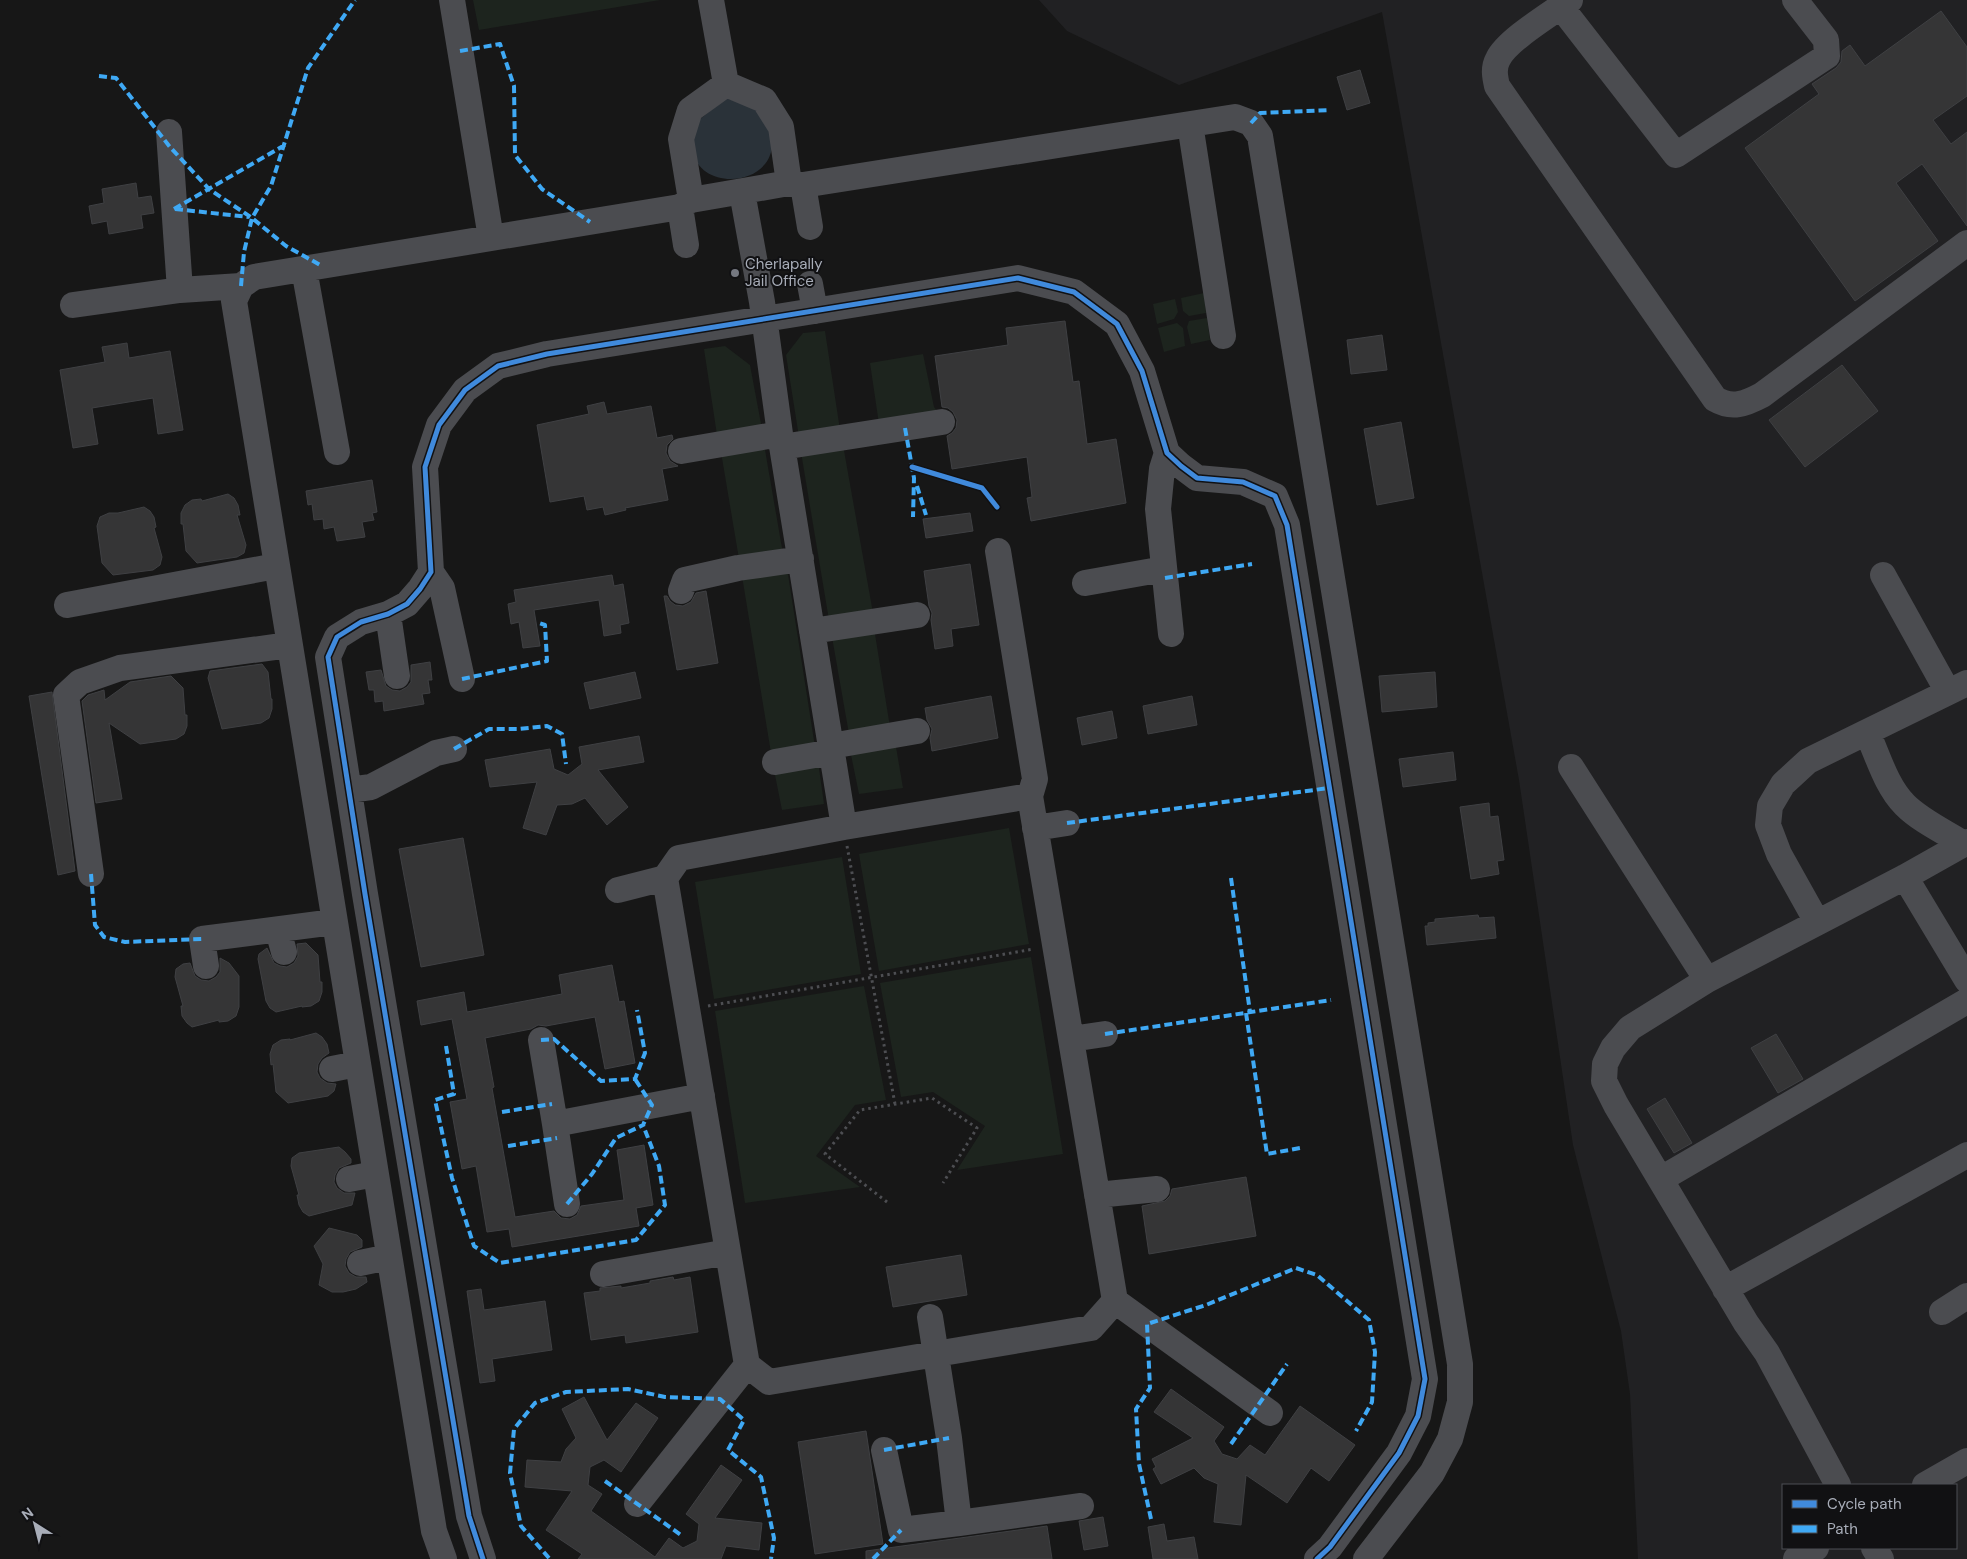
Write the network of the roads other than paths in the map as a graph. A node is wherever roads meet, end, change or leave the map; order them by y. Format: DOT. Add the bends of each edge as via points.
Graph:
graph roads {
  1 [pos="452,0"];
  2 [pos="711,0"];
  3 [pos="1795,0"];
  4 [pos="1565,3"];
  5 [pos="726,84"];
  6 [pos="1190,124"];
  7 [pos="169,132"];
  8 [pos="796,184"];
  9 [pos="742,192"];
  10 [pos="686,204"];
  11 [pos="810,227"];
  12 [pos="491,238"];
  13 [pos="1967,243"];
  14 [pos="686,245"];
  15 [pos="304,268"];
  16 [pos="810,284"];
  17 [pos="241,286"];
  18 [pos="180,290"];
  19 [pos="73,305"];
  20 [pos="815,311"];
  21 [pos="764,319"];
  22 [pos="1223,336"];
  23 [pos="942,422"];
  24 [pos="781,440"];
  25 [pos="680,451"];
  26 [pos="337,452"];
  27 [pos="1167,453"];
  28 [pos="998,551"];
  29 [pos="800,559"];
  30 [pos="276,566"];
  31 [pos="1164,569"];
  32 [pos="431,572"];
  33 [pos="1883,575"];
  34 [pos="1085,583"];
  35 [pos="681,591"];
  36 [pos="67,605"];
  37 [pos="388,614"];
  38 [pos="917,615"];
  39 [pos="812,631"];
  40 [pos="1171,634"];
  41 [pos="289,645"];
  42 [pos="397,676"];
  43 [pos="462,679"];
  44 [pos="1958,687"];
  45 [pos="917,731"];
  46 [pos="1867,732"];
  47 [pos="454,748"];
  48 [pos="831,749"];
  49 [pos="774,762"];
  50 [pos="1571,767"];
  51 [pos="349,790"];
  52 [pos="1030,796"];
  53 [pos="1067,823"];
  54 [pos="844,826"];
  55 [pos="1035,828"];
  56 [pos="1966,843"];
  57 [pos="91,874"];
  58 [pos="1905,877"];
  59 [pos="665,878"];
  60 [pos="618,890"];
  61 [pos="334,922"];
  62 [pos="1817,922"];
  63 [pos="206,966"];
  64 [pos="1707,980"];
  65 [pos="1967,980"];
  66 [pos="1967,1001"];
  67 [pos="1104,1034"];
  68 [pos="1071,1039"];
  69 [pos="541,1040"];
  70 [pos="702,1096"];
  71 [pos="555,1124"];
  72 [pos="1967,1155"];
  73 [pos="376,1174"];
  74 [pos="349,1179"];
  75 [pos="1661,1179"];
  76 [pos="1157,1189"];
  77 [pos="1097,1194"];
  78 [pos="567,1204"];
  79 [pos="728,1252"];
  80 [pos="389,1257"];
  81 [pos="360,1263"];
  82 [pos="603,1274"];
  83 [pos="1725,1289"];
  84 [pos="1967,1296"];
  85 [pos="1115,1302"];
  86 [pos="1942,1312"];
  87 [pos="930,1317"];
  88 [pos="936,1354"];
  89 [pos="747,1364"];
  90 [pos="1270,1413"];
  91 [pos="884,1450"];
  92 [pos="1967,1461"];
  93 [pos="1837,1484"];
  94 [pos="1927,1484"];
  95 [pos="637,1504"];
  96 [pos="1081,1506"];
  97 [pos="958,1523"];
  98 [pos="1814,1549"];
  99 [pos="444,1559"];
  100 [pos="483,1559"];
  101 [pos="1317,1559"];
  102 [pos="1366,1559"];
  103 [pos="1796,1559"];
  1 -- 12 [label="street"];
  2 -- 5 [label="street"];
  3 -- 4 [label="street" via="1826,40 1827,56 1676,154"];
  4 -- 13 [label="street" via="1507,46 1497,60 1494,73 1497,86 1715,398 1724,404 1736,406 1762,395"];
  5 -- 8 [label="street" via="764,100 782,127"];
  5 -- 10 [label="street" via="690,110 682,139"];
  6 -- 8 [label="street"];
  6 -- 22 [label="street"];
  6 -- 102 [label="street" via="1235,117 1251,123 1260,136 1264,152 1460,1364 1460,1402 1450,1439 1432,1473"];
  7 -- 18 [label="street"];
  8 -- 9 [label="street"];
  8 -- 11 [label="street"];
  9 -- 10 [label="street"];
  9 -- 21 [label="street"];
  10 -- 12 [label="street"];
  10 -- 14 [label="street"];
  12 -- 15 [label="street"];
  15 -- 17 [label="street" via="254,277"];
  15 -- 26 [label="street"];
  16 -- 20 [label="street"];
  17 -- 18 [label="street"];
  17 -- 30 [label="street" via="234,301"];
  18 -- 19 [label="street"];
  20 -- 21 [label="street"];
  20 -- 27 [label="street" via="1018,278 1074,292 1117,324 1142,371"];
  21 -- 24 [label="street"];
  21 -- 32 [label="street" via="548,354 498,366 465,390 439,425 425,467"];
  23 -- 24 [label="street"];
  24 -- 25 [label="street"];
  24 -- 29 [label="street"];
  27 -- 31 [label="street" via="1158,498"];
  27 -- 101 [label="street" via="1198,478 1243,482 1275,496 1287,525 1425,1379 1418,1416 1399,1453 1330,1547"];
  28 -- 52 [label="street" via="1035,779"];
  29 -- 35 [label="street" via="685,580"];
  29 -- 39 [label="street"];
  30 -- 36 [label="street"];
  30 -- 41 [label="street"];
  31 -- 34 [label="street"];
  31 -- 40 [label="street"];
  32 -- 37 [label="street" via="407,604"];
  32 -- 43 [label="street" via="442,588"];
  33 -- 44 [label="street"];
  37 -- 42 [label="street"];
  37 -- 51 [label="street" via="361,622 337,637 328,657"];
  38 -- 39 [label="street"];
  39 -- 48 [label="street"];
  41 -- 57 [label="street" via="120,668 80,682 66,695"];
  41 -- 61 [label="street"];
  44 -- 46 [label="street"];
  45 -- 48 [label="street"];
  46 -- 56 [label="street" via="1893,789 1905,805"];
  46 -- 62 [label="street" via="1808,761 1783,784 1770,806 1768,825 1779,854"];
  47 -- 51 [label="street" via="436,753 371,787"];
  48 -- 49 [label="street"];
  48 -- 54 [label="street"];
  50 -- 64 [label="street"];
  51 -- 100 [label="street" via="376,893 469,1516"];
  52 -- 54 [label="street"];
  52 -- 55 [label="street"];
  53 -- 55 [label="street"];
  54 -- 59 [label="street" via="679,858"];
  55 -- 68 [label="street"];
  56 -- 58 [label="street"];
  58 -- 62 [label="street"];
  58 -- 65 [label="street"];
  59 -- 60 [label="street"];
  59 -- 70 [label="street"];
  61 -- 63 [label="street" via="281,941 202,939"];
  61 -- 73 [label="street" via="345,1066"];
  62 -- 64 [label="street"];
  64 -- 75 [label="street" via="1630,1028 1613,1048 1605,1064 1604,1081"];
  66 -- 75 [label="street"];
  67 -- 68 [label="street"];
  68 -- 77 [label="street"];
  69 -- 71 [label="street"];
  70 -- 71 [label="street"];
  70 -- 79 [label="street"];
  71 -- 78 [label="street"];
  72 -- 83 [label="street"];
  73 -- 74 [label="street"];
  73 -- 80 [label="street"];
  75 -- 83 [label="street"];
  76 -- 77 [label="street"];
  77 -- 85 [label="street"];
  79 -- 82 [label="street"];
  79 -- 89 [label="street"];
  80 -- 81 [label="street"];
  80 -- 99 [label="street" via="434,1531"];
  83 -- 93 [label="street" via="1767,1352"];
  84 -- 86 [label="street"];
  85 -- 88 [label="street" via="1091,1328"];
  85 -- 90 [label="street"];
  87 -- 88 [label="street"];
  88 -- 89 [label="street" via="768,1382"];
  88 -- 97 [label="street"];
  89 -- 95 [label="street"];
  91 -- 97 [label="street" via="901,1530"];
  92 -- 94 [label="street"];
  96 -- 97 [label="street"];
  98 -- 103 [label="street"];
}
